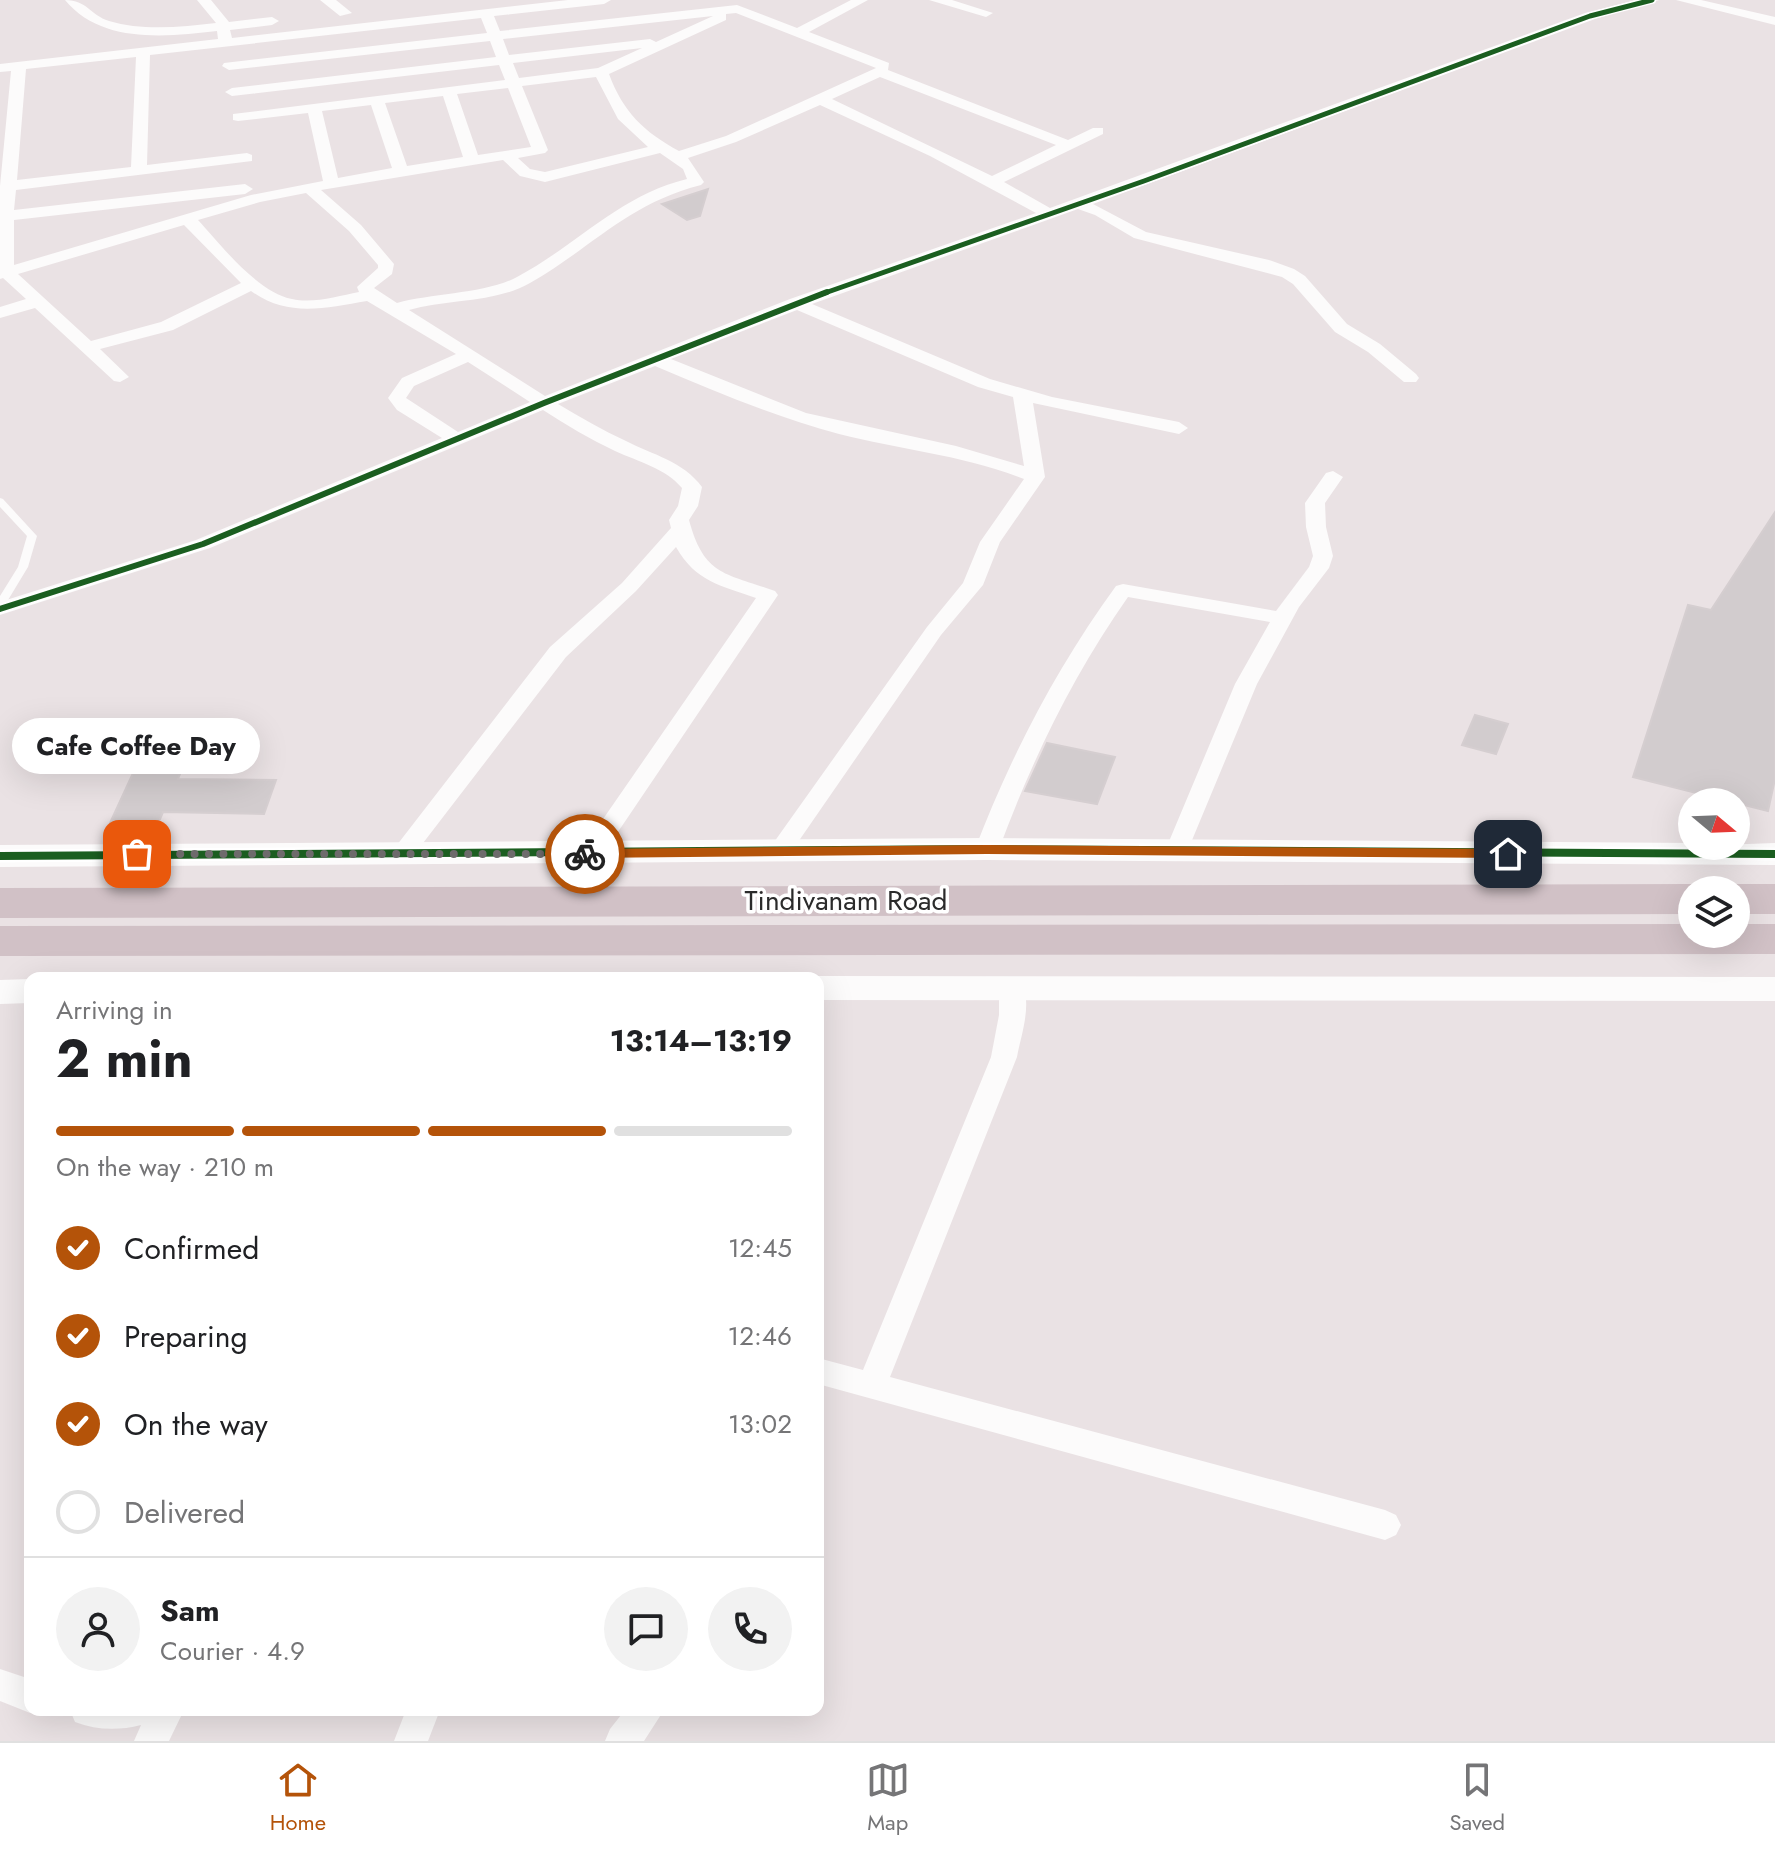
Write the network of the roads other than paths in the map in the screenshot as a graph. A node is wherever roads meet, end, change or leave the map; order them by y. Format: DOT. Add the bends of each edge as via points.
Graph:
graph roads {
  1 [pos="72,0"];
  2 [pos="204,0"];
  3 [pos="327,0"];
  4 [pos="604,0"];
  5 [pos="861,0"];
  6 [pos="936,0"];
  7 [pos="1652,0"];
  8 [pos="1683,0"];
  9 [pos="454,2"];
  10 [pos="734,4"];
  11 [pos="398,8"];
  12 [pos="986,13"];
  13 [pos="486,14"];
  14 [pos="330,15"];
  15 [pos="285,20"];
  16 [pos="1775,21"];
  17 [pos="224,27"];
  18 [pos="799,32"];
  19 [pos="493,37"];
  20 [pos="676,39"];
  21 [pos="226,43"];
  22 [pos="143,53"];
  23 [pos="505,61"];
  24 [pos="19,66"];
  25 [pos="229,66"];
  26 [pos="0,68"];
  27 [pos="601,72"];
  28 [pos="880,72"];
  29 [pos="512,83"];
  30 [pos="232,92"];
  31 [pos="449,93"];
  32 [pos="819,99"];
  33 [pos="377,101"];
  34 [pos="314,108"];
  35 [pos="1098,131"];
  36 [pos="243,137"];
  37 [pos="1069,145"];
  38 [pos="669,153"];
  39 [pos="507,155"];
  40 [pos="472,160"];
  41 [pos="139,171"];
  42 [pos="401,171"];
  43 [pos="994,181"];
  44 [pos="332,184"];
  45 [pos="8,186"];
  46 [pos="309,188"];
  47 [pos="256,193"];
  48 [pos="1078,204"];
  49 [pos="1048,214"];
  50 [pos="6,216"];
  51 [pos="187,218"];
  52 [pos="3,273"];
  53 [pos="254,284"];
  54 [pos="369,295"];
  55 [pos="38,301"];
  56 [pos="796,303"];
  57 [pos="395,309"];
  58 [pos="0,313"];
  59 [pos="88,347"];
  60 [pos="469,355"];
  61 [pos="655,359"];
  62 [pos="120,377"];
  63 [pos="1410,378"];
  64 [pos="1022,394"];
  65 [pos="544,403"];
  66 [pos="1179,428"];
  67 [pos="456,439"];
  68 [pos="1035,477"];
  69 [pos="1333,477"];
  70 [pos="0,501"];
  71 [pos="679,531"];
  72 [pos="0,607"];
  73 [pos="1282,618"];
  74 [pos="987,849"];
  75 [pos="1177,851"];
  76 [pos="779,852"];
  77 [pos="402,854"];
  78 [pos="591,854"];
  79 [pos="1775,854"];
  80 [pos="0,856"];
  81 [pos="1678,899"];
  82 [pos="1750,899"];
  83 [pos="1775,899"];
  84 [pos="0,903"];
  85 [pos="1775,939"];
  86 [pos="0,941"];
  87 [pos="824,988"];
  88 [pos="1012,989"];
  89 [pos="1775,989"];
  90 [pos="24,991"];
  91 [pos="0,992"];
  92 [pos="824,1373"];
  93 [pos="872,1385"];
  94 [pos="1385,1525"];
  95 [pos="0,1685"];
  96 [pos="24,1694"];
  97 [pos="164,1716"];
  98 [pos="421,1716"];
  99 [pos="642,1716"];
  100 [pos="151,1741"];
  101 [pos="411,1741"];
  102 [pos="622,1741"];
  1 -- 17 [label="street" via="90,17 122,28"];
  2 -- 17 [label="street"];
  3 -- 14 [label="street" via="352,13"];
  4 -- 13 [label="street"];
  5 -- 18 [label="street"];
  6 -- 12 [label="street"];
  7 -- 48 [label="street" via="1590,16"];
  8 -- 16 [label="street"];
  9 -- 11 [label="street"];
  10 -- 18 [label="street"];
  10 -- 19 [label="street"];
  10 -- 20 [label="street"];
  13 -- 19 [label="street"];
  13 -- 21 [label="street"];
  15 -- 17 [label="street"];
  17 -- 21 [label="street"];
  18 -- 28 [label="street" via="875,60 884,66"];
  19 -- 23 [label="street"];
  19 -- 25 [label="street"];
  20 -- 23 [label="street"];
  20 -- 27 [label="street"];
  21 -- 22 [label="street"];
  21 -- 25 [label="street"];
  22 -- 24 [label="street"];
  22 -- 41 [label="street"];
  23 -- 29 [label="street"];
  23 -- 30 [label="street"];
  24 -- 26 [label="street"];
  24 -- 45 [label="street"];
  25 -- 30 [label="street"];
  27 -- 29 [label="street"];
  27 -- 38 [label="street" via="628,122"];
  28 -- 32 [label="street"];
  28 -- 37 [label="street"];
  29 -- 31 [label="street"];
  29 -- 39 [label="street" via="540,150"];
  30 -- 36 [label="street"];
  31 -- 33 [label="street"];
  31 -- 40 [label="street"];
  32 -- 38 [label="street" via="717,145"];
  32 -- 43 [label="street"];
  33 -- 34 [label="street"];
  33 -- 42 [label="street"];
  34 -- 36 [label="street"];
  34 -- 44 [label="street"];
  35 -- 37 [label="street"];
  36 -- 41 [label="street"];
  36 -- 47 [label="street"];
  37 -- 43 [label="street"];
  38 -- 39 [label="street" via="545,177 525,173"];
  38 -- 57 [label="street" via="696,182 632,205 522,281"];
  39 -- 40 [label="street"];
  40 -- 42 [label="street"];
  41 -- 45 [label="street"];
  42 -- 44 [label="street"];
  43 -- 49 [label="street"];
  44 -- 46 [label="street"];
  45 -- 50 [label="street"];
  46 -- 47 [label="street"];
  46 -- 54 [label="street" via="386,264 386,270 365,287"];
  47 -- 50 [label="street"];
  47 -- 51 [label="street"];
  48 -- 49 [label="street"];
  48 -- 63 [label="street" via="1140,235 1288,273 1341,328"];
  49 -- 56 [label="street"];
  50 -- 52 [label="street"];
  51 -- 52 [label="street"];
  51 -- 53 [label="street"];
  52 -- 55 [label="street"];
  53 -- 54 [label="street" via="292,305"];
  53 -- 59 [label="street" via="167,326"];
  54 -- 57 [label="street"];
  55 -- 58 [label="street"];
  55 -- 59 [label="street"];
  56 -- 61 [label="street"];
  56 -- 64 [label="street"];
  57 -- 60 [label="street"];
  59 -- 62 [label="street"];
  60 -- 65 [label="street"];
  60 -- 67 [label="street" via="408,382 397,398"];
  61 -- 65 [label="street"];
  61 -- 68 [label="street" via="823,424 973,454"];
  64 -- 66 [label="street"];
  64 -- 68 [label="street"];
  65 -- 67 [label="street"];
  65 -- 71 [label="street" via="685,478 692,487"];
  67 -- 72 [label="street" via="203,544"];
  68 -- 76 [label="street" via="990,542 973,585 934,631"];
  69 -- 73 [label="street" via="1315,503 1323,556 1319,568"];
  70 -- 72 [label="lane" via="32,536 30,553"];
  71 -- 77 [label="street" via="629,587 558,652"];
  71 -- 78 [label="street" via="696,564 768,595"];
  73 -- 74 [label="street" via="1123,590 1081,652"];
  73 -- 75 [label="street" via="1246,684"];
  74 -- 75 [label="street"];
  74 -- 76 [label="street"];
  75 -- 79 [label="street"];
  76 -- 78 [label="street"];
  77 -- 78 [label="street"];
  77 -- 80 [label="street"];
  81 -- 84 [label="highway, Tindivanam Road"];
  82 -- 83 [label="highway"];
  85 -- 86 [label="highway"];
  87 -- 88 [label="street"];
  88 -- 89 [label="street"];
  88 -- 93 [label="street" via="1004,1057"];
  90 -- 91 [label="street"];
  92 -- 93 [label="street"];
  93 -- 94 [label="street"];
  95 -- 96 [label="street"];
  97 -- 100 [label="street"];
  98 -- 101 [label="street"];
  99 -- 102 [label="street"];
}
